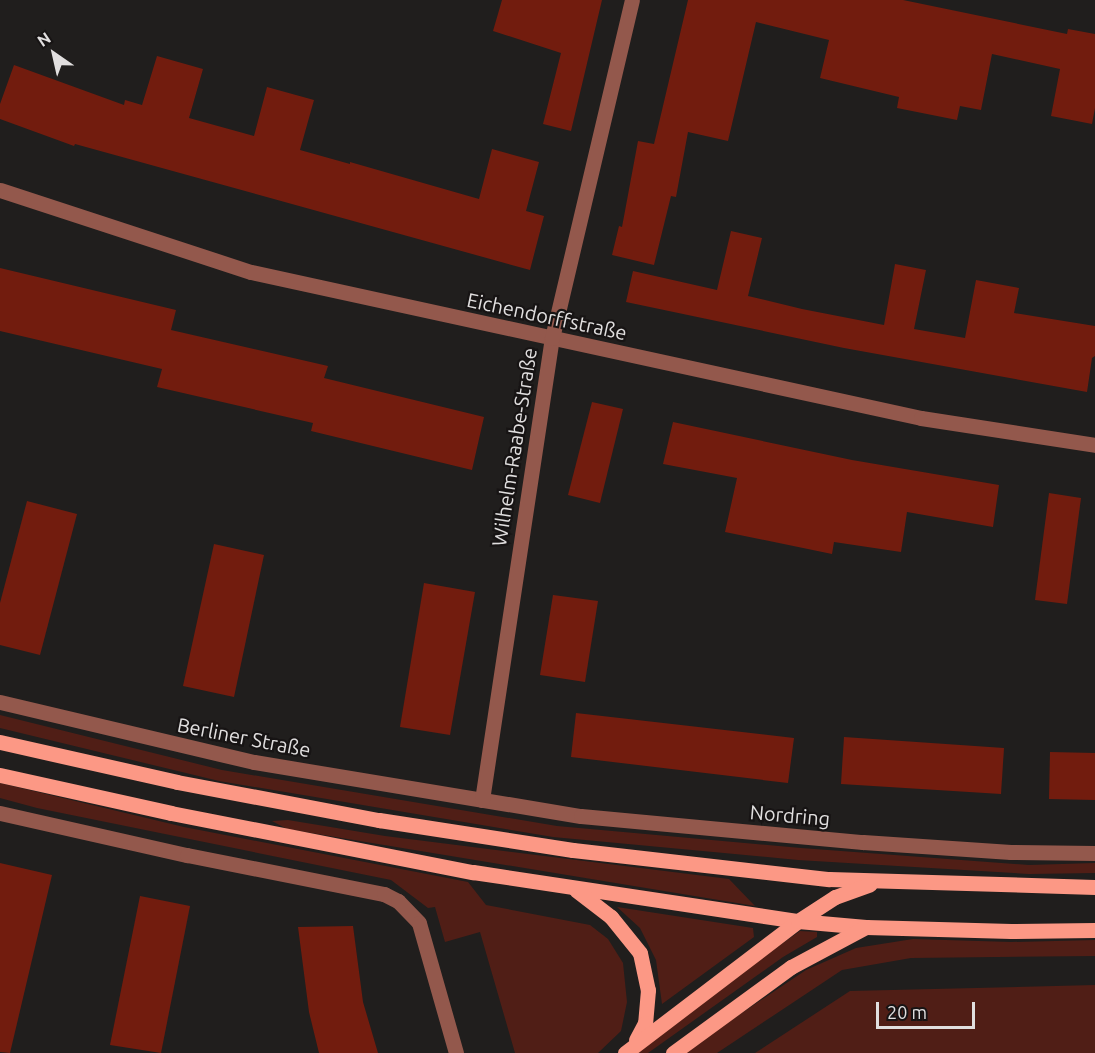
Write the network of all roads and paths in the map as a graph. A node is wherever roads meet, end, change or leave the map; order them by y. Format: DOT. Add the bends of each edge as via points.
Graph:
graph roads {
  1 [pos="632,0"];
  2 [pos="0,190"];
  3 [pos="552,338"];
  4 [pos="1095,445"];
  5 [pos="0,702"];
  6 [pos="0,742"];
  7 [pos="0,775"];
  8 [pos="482,800"];
  9 [pos="0,813"];
  10 [pos="1095,853"];
  11 [pos="876,882"];
  12 [pos="1095,887"];
  13 [pos="574,889"];
  14 [pos="798,921"];
  15 [pos="866,927"];
  16 [pos="1095,930"];
  17 [pos="630,1049"];
  18 [pos="456,1053"];
  19 [pos="672,1053"];
  1 -- 3 [label="street, Wilhelm-Raabe-Straße"];
  2 -- 3 [label="street, Eichendorffstraße" via="251,272"];
  3 -- 4 [label="street, Eichendorffstraße" via="921,418"];
  3 -- 8 [label="street, Wilhelm-Raabe-Straße"];
  5 -- 8 [label="street, Berliner Straße" via="254,762"];
  6 -- 11 [label="main road" via="177,782 445,831 573,850"];
  7 -- 13 [label="main road" via="171,813"];
  8 -- 10 [label="street, Nordring" via="669,826 943,848"];
  9 -- 18 [label="street" via="384,894 398,901 419,923"];
  11 -- 12 [label="main road"];
  11 -- 14 [label="main road" via="835,897"];
  13 -- 14 [label="main road"];
  13 -- 17 [label="main road" via="611,917 640,953 648,990 645,1023"];
  14 -- 15 [label="main road"];
  14 -- 17 [label="main road"];
  15 -- 16 [label="main road"];
  15 -- 19 [label="main road" via="791,967"];
}
